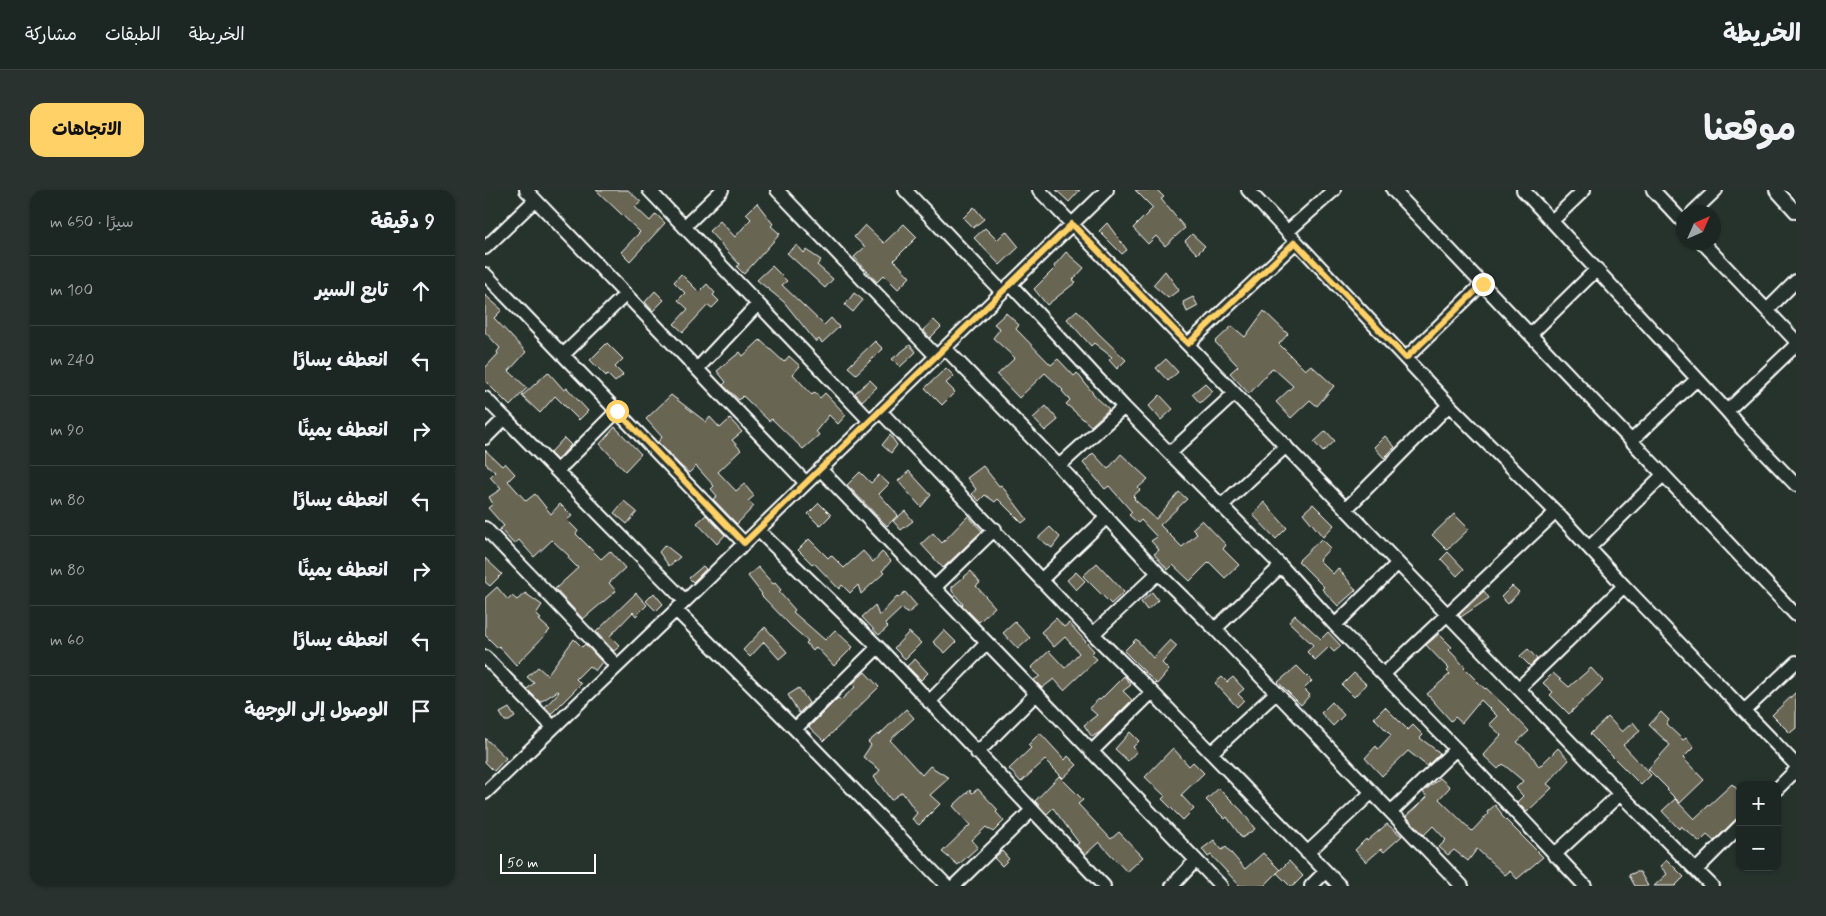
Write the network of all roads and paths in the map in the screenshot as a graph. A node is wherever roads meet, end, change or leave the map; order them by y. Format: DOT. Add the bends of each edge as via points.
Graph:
graph roads {
  1 [pos="526,190"];
  2 [pos="649,190"];
  3 [pos="722,190"];
  4 [pos="777,190"];
  5 [pos="905,190"];
  6 [pos="1039,190"];
  7 [pos="1107,190"];
  8 [pos="1248,190"];
  9 [pos="1334,190"];
  10 [pos="1393,190"];
  11 [pos="1523,190"];
  12 [pos="1583,190"];
  13 [pos="1653,190"];
  14 [pos="1716,190"];
  15 [pos="1776,190"];
  16 [pos="534,201"];
  17 [pos="1700,205"];
  18 [pos="1796,212"];
  19 [pos="1676,215"];
  20 [pos="1552,221"];
  21 [pos="1072,224"];
  22 [pos="684,227"];
  23 [pos="1287,232"];
  24 [pos="1295,242"];
  25 [pos="485,248"];
  26 [pos="1711,250"];
  27 [pos="1597,269"];
  28 [pos="485,274"];
  29 [pos="1796,281"];
  30 [pos="1483,284"];
  31 [pos="1006,288"];
  32 [pos="626,294"];
  33 [pos="758,304"];
  34 [pos="1767,310"];
  35 [pos="1531,334"];
  36 [pos="1796,341"];
  37 [pos="1188,344"];
  38 [pos="1796,345"];
  39 [pos="941,352"];
  40 [pos="563,355"];
  41 [pos="1406,358"];
  42 [pos="697,369"];
  43 [pos="1697,378"];
  44 [pos="1233,394"];
  45 [pos="485,398"];
  46 [pos="1449,405"];
  47 [pos="1124,407"];
  48 [pos="617,411"];
  49 [pos="880,411"];
  50 [pos="1727,411"];
  51 [pos="505,418"];
  52 [pos="870,421"];
  53 [pos="485,438"];
  54 [pos="1631,441"];
  55 [pos="1285,446"];
  56 [pos="1170,453"];
  57 [pos="1059,466"];
  58 [pos="820,469"];
  59 [pos="557,470"];
  60 [pos="1663,475"];
  61 [pos="806,483"];
  62 [pos="1796,485"];
  63 [pos="1221,506"];
  64 [pos="1346,509"];
  65 [pos="1556,512"];
  66 [pos="1107,517"];
  67 [pos="485,528"];
  68 [pos="995,529"];
  69 [pos="758,530"];
  70 [pos="744,543"];
  71 [pos="1589,548"];
  72 [pos="1398,563"];
  73 [pos="1281,566"];
  74 [pos="1158,573"];
  75 [pos="1042,579"];
  76 [pos="1624,586"];
  77 [pos="934,588"];
  78 [pos="685,601"];
  79 [pos="676,610"];
  80 [pos="1447,613"];
  81 [pos="1796,615"];
  82 [pos="1335,625"];
  83 [pos="1215,629"];
  84 [pos="1093,634"];
  85 [pos="987,643"];
  86 [pos="878,647"];
  87 [pos="485,657"];
  88 [pos="1796,662"];
  89 [pos="617,666"];
  90 [pos="1383,674"];
  91 [pos="1519,688"];
  92 [pos="1152,692"];
  93 [pos="1276,693"];
  94 [pos="1036,694"];
  95 [pos="929,702"];
  96 [pos="1744,711"];
  97 [pos="553,727"];
  98 [pos="795,729"];
  99 [pos="1456,749"];
  100 [pos="977,752"];
  101 [pos="1091,752"];
  102 [pos="1211,752"];
  103 [pos="1796,765"];
  104 [pos="1796,770"];
  105 [pos="1781,785"];
  106 [pos="487,788"];
  107 [pos="1371,793"];
  108 [pos="1620,794"];
  109 [pos="1031,810"];
  110 [pos="1391,812"];
  111 [pos="1736,830"];
  112 [pos="1307,853"];
  113 [pos="1554,855"];
  114 [pos="1196,860"];
  115 [pos="1696,870"];
  116 [pos="1325,872"];
  117 [pos="947,886"];
  118 [pos="954,886"];
  119 [pos="1104,886"];
  120 [pos="1173,886"];
  121 [pos="1221,886"];
  122 [pos="1311,886"];
  123 [pos="1340,886"];
  124 [pos="1462,886"];
  125 [pos="1585,886"];
  126 [pos="1712,886"];
  1 -- 16 [label="street"];
  2 -- 22 [label="street"];
  3 -- 22 [label="street"];
  4 -- 39 [label="street"];
  5 -- 31 [label="street"];
  6 -- 21 [label="street"];
  7 -- 21 [label="street"];
  8 -- 23 [label="street"];
  9 -- 23 [label="street"];
  10 -- 30 [label="street"];
  11 -- 20 [label="street"];
  12 -- 20 [label="street"];
  13 -- 19 [label="street"];
  14 -- 17 [label="street"];
  15 -- 18 [label="street"];
  16 -- 25 [label="street"];
  16 -- 32 [label="street"];
  20 -- 27 [label="street"];
  21 -- 31 [label="street"];
  21 -- 37 [label="street"];
  22 -- 33 [label="street"];
  23 -- 24 [label="street"];
  24 -- 37 [label="street"];
  24 -- 41 [label="street"];
  26 -- 34 [label="street"];
  27 -- 35 [label="street"];
  27 -- 43 [label="street"];
  28 -- 40 [label="street"];
  29 -- 34 [label="street"];
  30 -- 35 [label="street"];
  30 -- 41 [label="street"];
  31 -- 39 [label="street"];
  31 -- 47 [label="street"];
  32 -- 40 [label="street"];
  32 -- 42 [label="street"];
  33 -- 42 [label="street"];
  33 -- 52 [label="street"];
  34 -- 36 [label="street"];
  35 -- 54 [label="street"];
  37 -- 44 [label="street"];
  38 -- 50 [label="street"];
  39 -- 49 [label="street"];
  39 -- 57 [label="street"];
  40 -- 48 [label="street"];
  41 -- 46 [label="street"];
  42 -- 61 [label="street"];
  43 -- 50 [label="street"];
  43 -- 54 [label="street"];
  44 -- 55 [label="street"];
  44 -- 56 [label="street"];
  45 -- 51 [label="street"];
  46 -- 64 [label="street"];
  46 -- 65 [label="street"];
  47 -- 56 [label="street"];
  47 -- 57 [label="street"];
  48 -- 59 [label="street"];
  48 -- 70 [label="street"];
  49 -- 52 [label="street"];
  49 -- 68 [label="street"];
  50 -- 62 [label="street"];
  51 -- 53 [label="street"];
  51 -- 59 [label="street"];
  52 -- 58 [label="street"];
  54 -- 60 [label="street"];
  55 -- 63 [label="street"];
  55 -- 64 [label="street"];
  56 -- 63 [label="street"];
  57 -- 66 [label="street"];
  58 -- 61 [label="street"];
  58 -- 77 [label="street"];
  59 -- 78 [label="street"];
  60 -- 71 [label="street"];
  60 -- 81 [label="street"];
  61 -- 69 [label="street"];
  63 -- 73 [label="street"];
  64 -- 72 [label="street"];
  65 -- 71 [label="street"];
  65 -- 80 [label="street"];
  66 -- 74 [label="street"];
  66 -- 75 [label="street"];
  67 -- 89 [label="street"];
  68 -- 75 [label="street"];
  68 -- 77 [label="street"];
  69 -- 70 [label="street"];
  69 -- 86 [label="street"];
  70 -- 78 [label="street"];
  71 -- 76 [label="street"];
  72 -- 80 [label="street"];
  72 -- 82 [label="street"];
  73 -- 82 [label="street"];
  73 -- 83 [label="street"];
  74 -- 83 [label="street"];
  74 -- 84 [label="street"];
  75 -- 84 [label="street"];
  76 -- 91 [label="street"];
  76 -- 96 [label="street"];
  77 -- 85 [label="street"];
  78 -- 79 [label="street"];
  79 -- 89 [label="street"];
  79 -- 98 [label="street"];
  80 -- 90 [label="street"];
  80 -- 91 [label="street"];
  82 -- 90 [label="street"];
  83 -- 93 [label="street"];
  84 -- 92 [label="street"];
  85 -- 94 [label="street"];
  85 -- 95 [label="street"];
  86 -- 95 [label="street"];
  86 -- 98 [label="street"];
  87 -- 97 [label="street"];
  88 -- 96 [label="street"];
  89 -- 97 [label="street"];
  90 -- 99 [label="street"];
  91 -- 108 [label="street"];
  92 -- 101 [label="street"];
  92 -- 102 [label="street"];
  93 -- 102 [label="street"];
  93 -- 107 [label="street"];
  94 -- 100 [label="street"];
  94 -- 101 [label="street"];
  95 -- 100 [label="street"];
  96 -- 103 [label="street"];
  97 -- 106 [label="street"];
  98 -- 117 [label="street"];
  99 -- 110 [label="street"];
  99 -- 113 [label="street"];
  100 -- 109 [label="street"];
  101 -- 114 [label="street"];
  102 -- 112 [label="street"];
  104 -- 105 [label="street"];
  107 -- 110 [label="street"];
  107 -- 112 [label="street"];
  108 -- 113 [label="street"];
  108 -- 115 [label="street"];
  109 -- 118 [label="street"];
  109 -- 119 [label="street"];
  110 -- 124 [label="street"];
  111 -- 115 [label="street"];
  112 -- 116 [label="street"];
  113 -- 125 [label="street"];
  114 -- 120 [label="street"];
  114 -- 121 [label="street"];
  115 -- 126 [label="street"];
  116 -- 122 [label="street"];
  116 -- 123 [label="street"];
}
